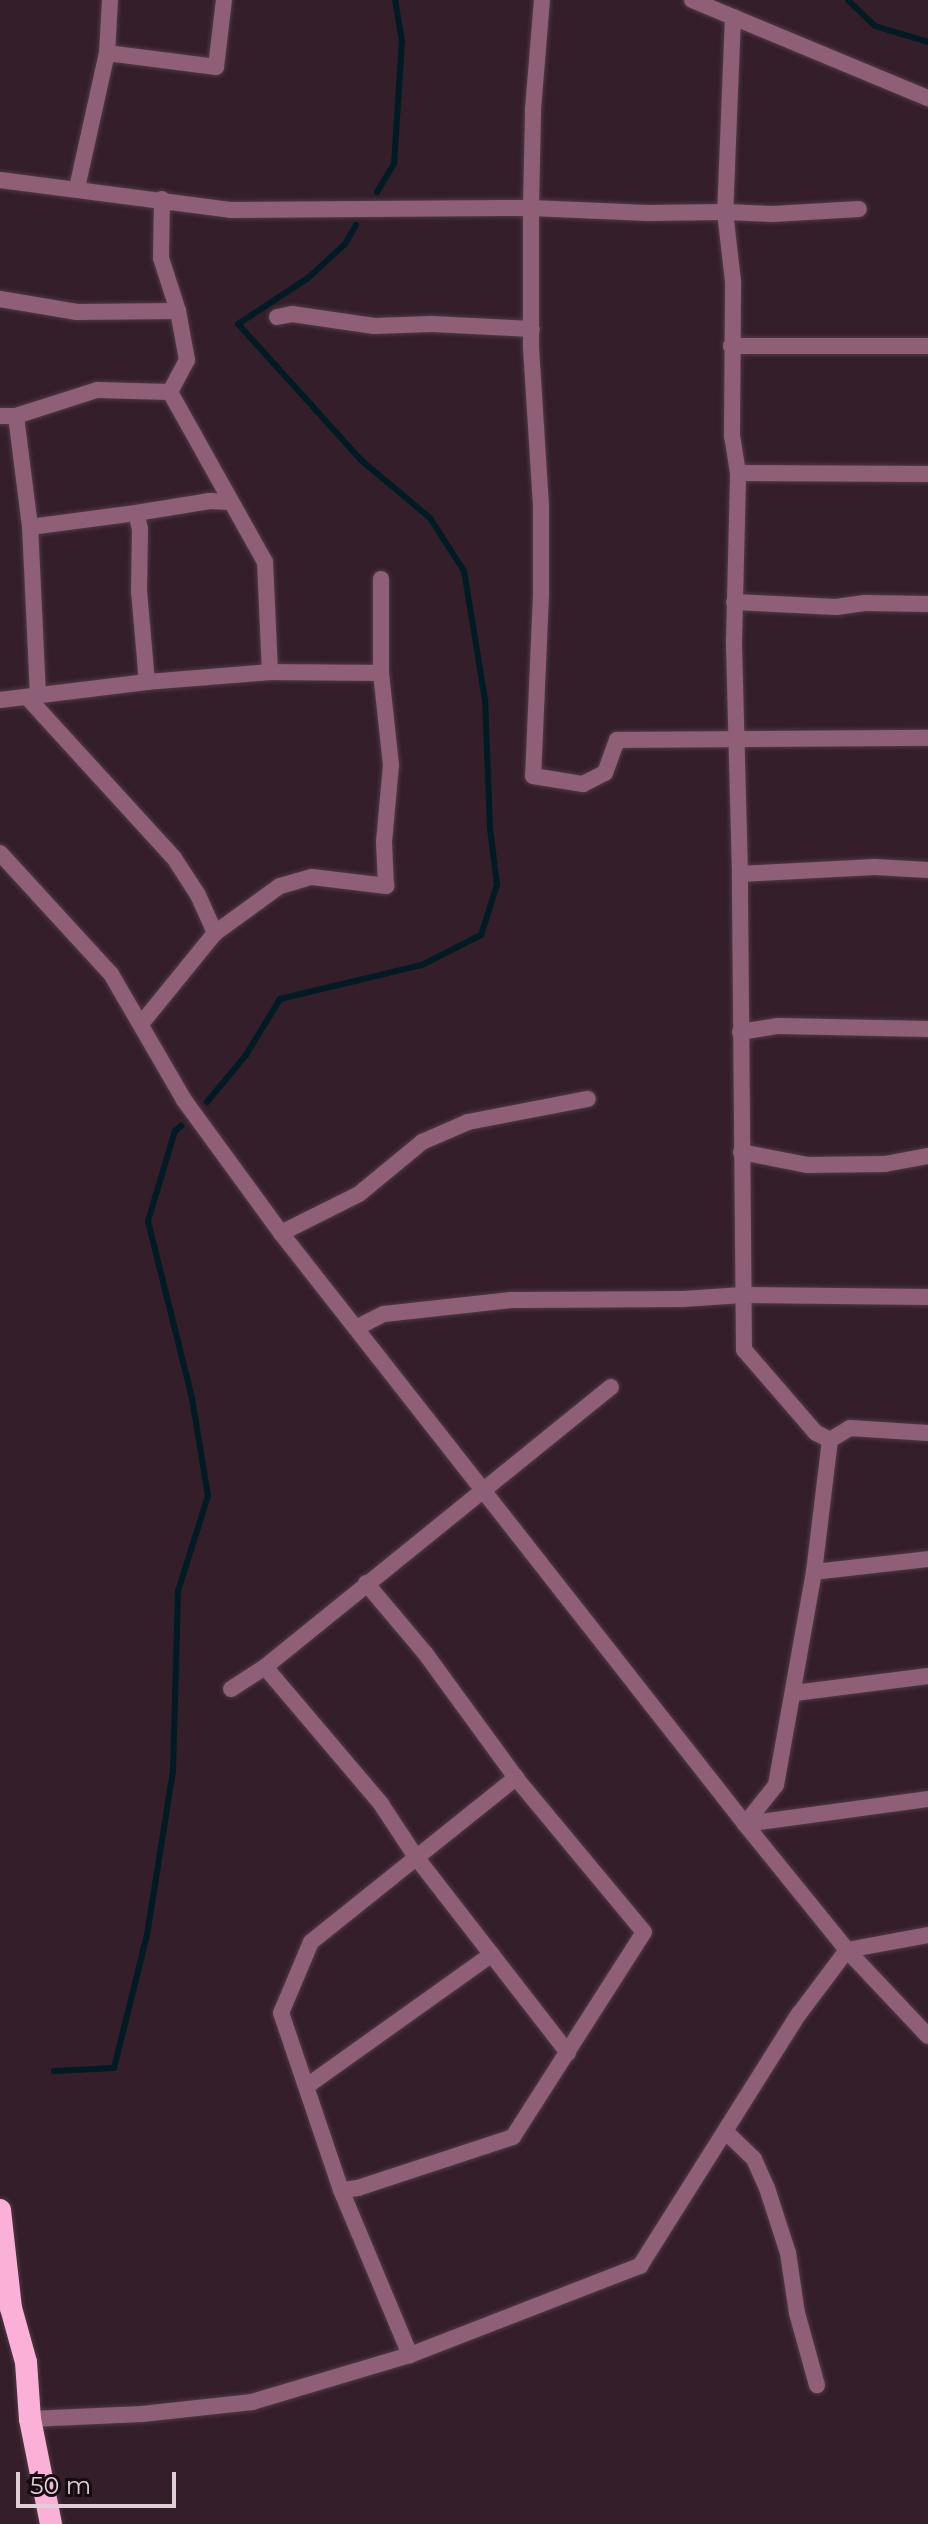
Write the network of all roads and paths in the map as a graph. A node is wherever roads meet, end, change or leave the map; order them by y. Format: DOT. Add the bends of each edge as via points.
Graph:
graph roads {
  1 [pos="110,0"];
  2 [pos="224,0"];
  3 [pos="542,0"];
  4 [pos="692,0"];
  5 [pos="733,17"];
  6 [pos="107,53"];
  7 [pos="928,98"];
  8 [pos="0,180"];
  9 [pos="77,188"];
  10 [pos="162,199"];
  11 [pos="531,208"];
  12 [pos="859,209"];
  13 [pos="725,212"];
  14 [pos="0,299"];
  15 [pos="178,311"];
  16 [pos="277,317"];
  17 [pos="532,329"];
  18 [pos="731,346"];
  19 [pos="928,346"];
  20 [pos="170,392"];
  21 [pos="8,416"];
  22 [pos="738,473"];
  23 [pos="928,474"];
  24 [pos="229,502"];
  25 [pos="136,513"];
  26 [pos="30,527"];
  27 [pos="381,579"];
  28 [pos="734,602"];
  29 [pos="928,604"];
  30 [pos="270,672"];
  31 [pos="381,673"];
  32 [pos="147,682"];
  33 [pos="32,696"];
  34 [pos="0,700"];
  35 [pos="736,737"];
  36 [pos="928,738"];
  37 [pos="0,853"];
  38 [pos="928,870"];
  39 [pos="740,874"];
  40 [pos="215,933"];
  41 [pos="141,1024"];
  42 [pos="928,1029"];
  43 [pos="740,1032"];
  44 [pos="588,1099"];
  45 [pos="741,1152"];
  46 [pos="928,1156"];
  47 [pos="281,1233"];
  48 [pos="743,1295"];
  49 [pos="928,1297"];
  50 [pos="356,1328"];
  51 [pos="611,1387"];
  52 [pos="928,1433"];
  53 [pos="830,1440"];
  54 [pos="482,1491"];
  55 [pos="928,1559"];
  56 [pos="814,1572"];
  57 [pos="366,1583"];
  58 [pos="265,1667"];
  59 [pos="928,1676"];
  60 [pos="231,1689"];
  61 [pos="795,1693"];
  62 [pos="516,1778"];
  63 [pos="928,1799"];
  64 [pos="745,1824"];
  65 [pos="416,1857"];
  66 [pos="928,1935"];
  67 [pos="847,1950"];
  68 [pos="492,1954"];
  69 [pos="928,2036"];
  70 [pos="568,2053"];
  71 [pos="307,2086"];
  72 [pos="726,2132"];
  73 [pos="341,2190"];
  74 [pos="0,2210"];
  75 [pos="5,2310"];
  76 [pos="410,2355"];
  77 [pos="817,2385"];
  78 [pos="30,2419"];
  79 [pos="51,2524"];
  1 -- 6 [label="street"];
  2 -- 6 [label="street" via="216,67"];
  3 -- 11 [label="street"];
  4 -- 5 [label="street"];
  5 -- 7 [label="street"];
  5 -- 13 [label="street"];
  6 -- 9 [label="street"];
  8 -- 9 [label="street"];
  9 -- 10 [label="street"];
  10 -- 11 [label="street" via="230,210"];
  10 -- 15 [label="street" via="161,258"];
  11 -- 13 [label="street"];
  11 -- 17 [label="street"];
  12 -- 13 [label="street"];
  13 -- 18 [label="street" via="733,281"];
  14 -- 15 [label="street" via="77,312"];
  15 -- 20 [label="street" via="187,360"];
  16 -- 17 [label="street" via="292,314 374,326"];
  17 -- 35 [label="street" via="541,595 533,776 583,784 605,773 617,740"];
  18 -- 19 [label="street"];
  18 -- 22 [label="street"];
  20 -- 21 [label="street" via="97,390"];
  20 -- 24 [label="street"];
  21 -- 26 [label="street"];
  22 -- 23 [label="street"];
  22 -- 28 [label="street"];
  24 -- 25 [label="street"];
  24 -- 30 [label="street" via="265,562"];
  25 -- 26 [label="street"];
  25 -- 32 [label="street"];
  26 -- 33 [label="street"];
  27 -- 31 [label="street"];
  28 -- 29 [label="street"];
  28 -- 35 [label="street"];
  30 -- 31 [label="street"];
  30 -- 32 [label="street"];
  31 -- 40 [label="street" via="391,765 386,886 312,877 280,886"];
  32 -- 33 [label="street"];
  33 -- 34 [label="street"];
  33 -- 40 [label="street" via="174,858"];
  35 -- 36 [label="street"];
  35 -- 39 [label="street"];
  37 -- 41 [label="street" via="111,974"];
  38 -- 39 [label="street" via="875,867"];
  39 -- 43 [label="street"];
  40 -- 41 [label="street"];
  41 -- 47 [label="street" via="184,1100"];
  42 -- 43 [label="street" via="779,1026"];
  43 -- 45 [label="street"];
  44 -- 47 [label="street" via="468,1122 422,1142 359,1194"];
  45 -- 46 [label="street" via="807,1165 885,1164"];
  45 -- 48 [label="street"];
  47 -- 50 [label="street"];
  48 -- 49 [label="street"];
  48 -- 50 [label="street" via="511,1300 384,1314"];
  48 -- 53 [label="street" via="744,1350 816,1433"];
  50 -- 54 [label="street"];
  51 -- 54 [label="street"];
  52 -- 53 [label="street" via="850,1428"];
  53 -- 56 [label="street"];
  54 -- 57 [label="street"];
  54 -- 64 [label="street"];
  55 -- 56 [label="street"];
  56 -- 61 [label="street"];
  57 -- 58 [label="street"];
  57 -- 62 [label="street" via="425,1653"];
  58 -- 60 [label="street"];
  58 -- 65 [label="street" via="362,1779"];
  59 -- 61 [label="street"];
  61 -- 64 [label="street" via="776,1785"];
  62 -- 65 [label="street"];
  62 -- 70 [label="street" via="644,1932"];
  63 -- 64 [label="street"];
  64 -- 67 [label="street"];
  65 -- 68 [label="street"];
  65 -- 71 [label="street" via="311,1942 281,2013"];
  66 -- 67 [label="street"];
  67 -- 69 [label="street"];
  67 -- 72 [label="street" via="799,2014"];
  68 -- 70 [label="street"];
  68 -- 71 [label="street"];
  70 -- 73 [label="street" via="513,2137"];
  71 -- 73 [label="street"];
  72 -- 76 [label="street" via="640,2266"];
  72 -- 77 [label="street" via="754,2159 767,2188 788,2253 797,2313"];
  73 -- 76 [label="street"];
  74 -- 75 [label="highway"];
  75 -- 78 [label="highway" via="26,2362"];
  76 -- 78 [label="street" via="252,2402"];
  78 -- 79 [label="highway"];
}
